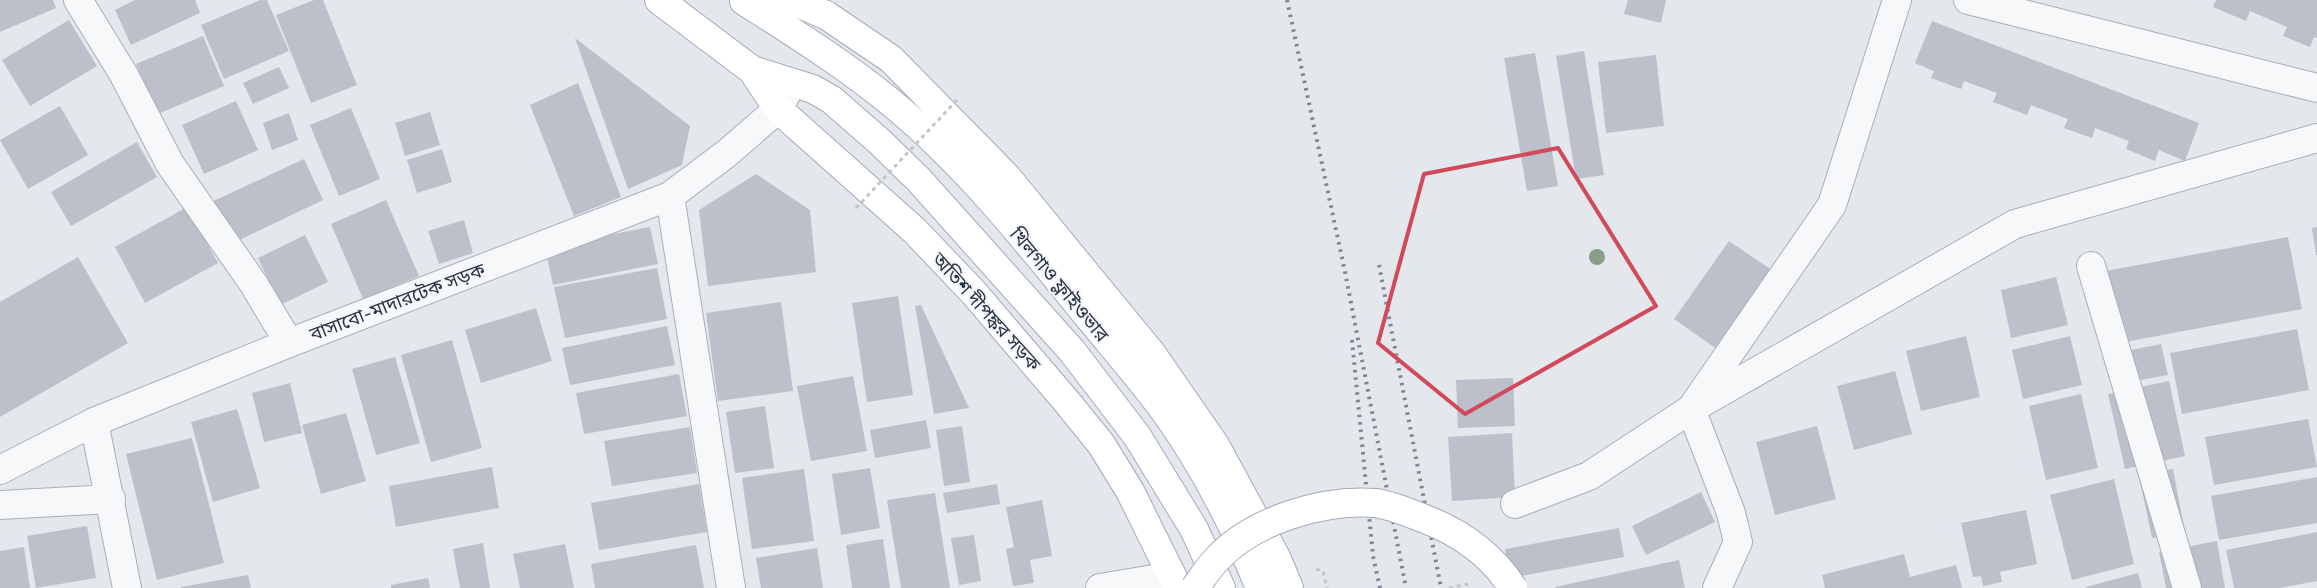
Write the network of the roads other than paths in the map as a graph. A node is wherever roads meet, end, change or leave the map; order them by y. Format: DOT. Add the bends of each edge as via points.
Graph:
graph roads {
  1 [pos="78,0"];
  2 [pos="659,0"];
  3 [pos="743,0"];
  4 [pos="1897,0"];
  5 [pos="1968,0"];
  6 [pos="752,70"];
  7 [pos="802,86"];
  8 [pos="2317,88"];
  9 [pos="778,109"];
  10 [pos="2317,138"];
  11 [pos="670,196"];
  12 [pos="2091,266"];
  13 [pos="289,343"];
  14 [pos="1691,409"];
  15 [pos="94,422"];
  16 [pos="0,470"];
  17 [pos="110,499"];
  18 [pos="1515,504"];
  19 [pos="0,506"];
  20 [pos="1182,584"];
  21 [pos="127,588"];
  22 [pos="731,588"];
  23 [pos="1100,588"];
  24 [pos="1220,588"];
  25 [pos="1260,588"];
  26 [pos="1288,588"];
  27 [pos="1513,588"];
  28 [pos="1717,588"];
  29 [pos="2188,588"];
  1 -- 13 [label="street" via="124,75 170,164 253,284"];
  2 -- 6 [label="main road, অতিশ দীপঙ্কর সড়ক"];
  3 -- 25 [label="main road, খিলগাও ফ্লাইওভার, bridge" via="846,66 896,107 964,171 1045,263 1161,407 1196,459 1235,531"];
  3 -- 26 [label="main road" via="795,2 826,15 891,58 1006,176 1152,354 1205,430 1277,559"];
  4 -- 14 [label="street" via="1832,205"];
  5 -- 8 [label="street"];
  6 -- 7 [label="main road, অতিশ দীপঙ্কর সড়ক"];
  6 -- 9 [label="main road, অতিশ দীপঙ্কর সড়ক"];
  7 -- 9 [label="street"];
  7 -- 24 [label="main road, খিলগাও ফ্লাইওভার, bridge" via="847,112 919,180 1072,351 1137,436 1167,482 1194,529"];
  9 -- 11 [label="street, বাসাবো-মাদারটেক সড়ক"];
  9 -- 20 [label="main road, অতিশ দীপঙ্কর সড়ক" via="915,231 974,293 1067,402 1101,444"];
  10 -- 14 [label="street" via="2015,224"];
  11 -- 13 [label="street, বাসাবো-মাদারটেক সড়ক"];
  11 -- 22 [label="street"];
  12 -- 29 [label="street"];
  13 -- 15 [label="street, বাসাবো-মাদারটেক সড়ক"];
  14 -- 18 [label="street" via="1590,476"];
  14 -- 28 [label="street" via="1731,513 1738,542"];
  15 -- 16 [label="street, বাসাবো-মাদারটেক সড়ক"];
  15 -- 17 [label="street"];
  17 -- 19 [label="street"];
  17 -- 21 [label="street"];
  20 -- 23 [label="street"];
  20 -- 27 [label="main road, bridge" via="1252,533 1277,519 1323,506 1375,503 1400,509 1459,534 1487,556"];
}
